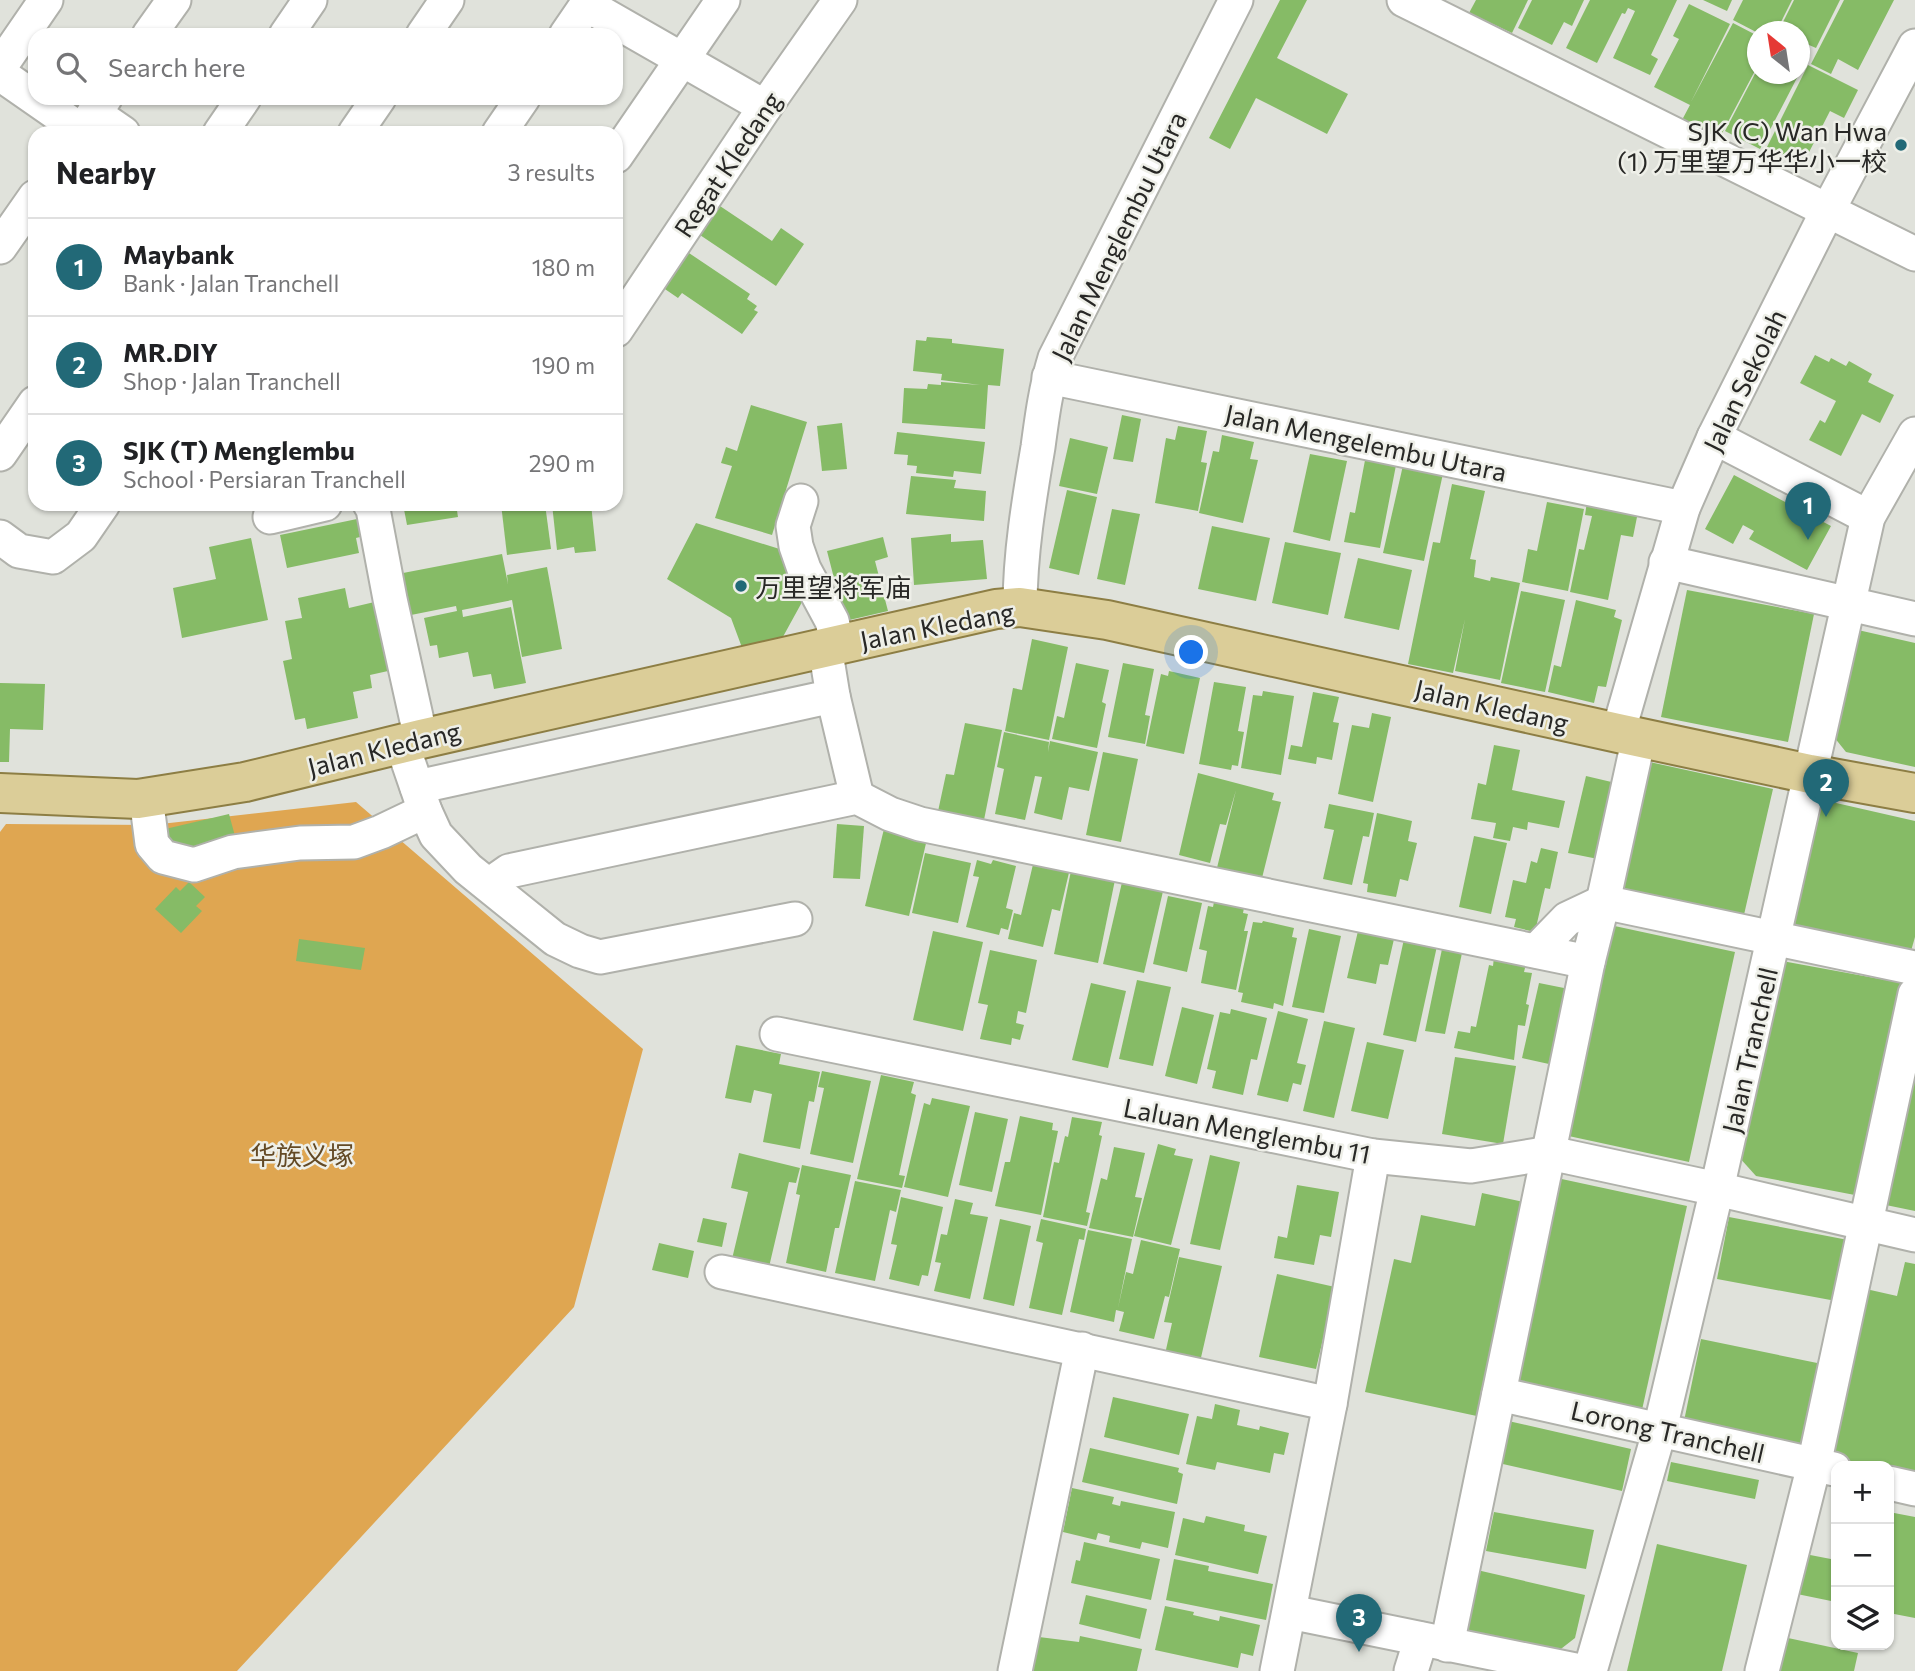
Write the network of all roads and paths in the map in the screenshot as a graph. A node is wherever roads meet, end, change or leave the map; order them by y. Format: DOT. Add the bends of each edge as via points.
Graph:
graph roads {
  1 [pos="46,0"];
  2 [pos="174,0"];
  3 [pos="310,0"];
  4 [pos="447,0"];
  5 [pos="723,0"];
  6 [pos="841,0"];
  7 [pos="1236,0"];
  8 [pos="1404,0"];
  9 [pos="588,2"];
  10 [pos="154,28"];
  11 [pos="291,28"];
  12 [pos="428,28"];
  13 [pos="571,28"];
  14 [pos="1915,46"];
  15 [pos="682,60"];
  16 [pos="0,66"];
  17 [pos="0,75"];
  18 [pos="28,89"];
  19 [pos="61,105"];
  20 [pos="238,105"];
  21 [pos="374,105"];
  22 [pos="518,105"];
  23 [pos="765,107"];
  24 [pos="90,119"];
  25 [pos="106,126"];
  26 [pos="225,126"];
  27 [pos="360,126"];
  28 [pos="504,126"];
  29 [pos="623,146"];
  30 [pos="28,207"];
  31 [pos="1828,212"];
  32 [pos="0,247"];
  33 [pos="1914,253"];
  34 [pos="623,320"];
  35 [pos="1049,377"];
  36 [pos="28,413"];
  37 [pos="1915,434"];
  38 [pos="1714,437"];
  39 [pos="0,454"];
  40 [pos="801,501"];
  41 [pos="1683,508"];
  42 [pos="98,511"];
  43 [pos="295,511"];
  44 [pos="373,511"];
  45 [pos="270,517"];
  46 [pos="1868,517"];
  47 [pos="0,537"];
  48 [pos="1666,562"];
  49 [pos="1848,605"];
  50 [pos="1020,607"];
  51 [pos="1915,619"];
  52 [pos="832,646"];
  53 [pos="833,696"];
  54 [pos="1628,735"];
  55 [pos="412,741"];
  56 [pos="1810,774"];
  57 [pos="0,793"];
  58 [pos="1915,793"];
  59 [pos="146,797"];
  60 [pos="857,797"];
  61 [pos="421,799"];
  62 [pos="489,885"];
  63 [pos="1603,902"];
  64 [pos="795,919"];
  65 [pos="1774,937"];
  66 [pos="1536,951"];
  67 [pos="1588,962"];
  68 [pos="1915,968"];
  69 [pos="1915,994"];
  70 [pos="777,1034"];
  71 [pos="1550,1153"];
  72 [pos="1373,1156"];
  73 [pos="1717,1189"];
  74 [pos="1867,1225"];
  75 [pos="1915,1235"];
  76 [pos="722,1272"];
  77 [pos="1082,1349"];
  78 [pos="1499,1394"];
  79 [pos="1330,1404"];
  80 [pos="1660,1429"];
  81 [pos="1825,1467"];
  82 [pos="1894,1484"];
  83 [pos="1915,1489"];
  84 [pos="1290,1612"];
  85 [pos="1434,1642"];
  86 [pos="1014,1671"];
  87 [pos="1278,1671"];
  88 [pos="1411,1671"];
  89 [pos="1580,1671"];
  90 [pos="1590,1671"];
  91 [pos="1762,1671"];
  1 -- 16 [label="street"];
  2 -- 10 [label="street"];
  3 -- 11 [label="street"];
  4 -- 12 [label="street"];
  5 -- 15 [label="street"];
  6 -- 23 [label="street, Regat Kledang"];
  7 -- 35 [label="street, Jalan Menglembu Utara"];
  8 -- 31 [label="street"];
  9 -- 13 [label="street"];
  9 -- 15 [label="street"];
  14 -- 31 [label="street, Jalan Sekolah"];
  15 -- 23 [label="street"];
  15 -- 29 [label="street"];
  17 -- 18 [label="street"];
  19 -- 24 [label="street"];
  20 -- 26 [label="street"];
  21 -- 27 [label="street"];
  22 -- 28 [label="street"];
  23 -- 34 [label="street, Regat Kledang"];
  24 -- 25 [label="street"];
  30 -- 32 [label="street"];
  31 -- 33 [label="street"];
  31 -- 38 [label="street, Jalan Sekolah"];
  35 -- 41 [label="street, Jalan Mengelembu Utara"];
  35 -- 50 [label="street, Jalan Menglembu Utara" via="1023,554"];
  36 -- 39 [label="street"];
  37 -- 46 [label="street, Jalan Tranchell"];
  38 -- 41 [label="street, Jalan Sekolah"];
  38 -- 46 [label="street"];
  40 -- 52 [label="street" via="793,526 796,546 832,621"];
  41 -- 48 [label="street, Jalan Sekolah"];
  42 -- 47 [label="street" via="81,537 53,557 19,551"];
  43 -- 45 [label="street"];
  44 -- 55 [label="street"];
  46 -- 49 [label="street, Jalan Tranchell"];
  48 -- 49 [label="street"];
  48 -- 54 [label="street, Jalan Sekolah"];
  49 -- 51 [label="street"];
  49 -- 56 [label="street, Jalan Tranchell"];
  50 -- 52 [label="main road, Jalan Kledang" via="996,608"];
  50 -- 54 [label="main road, Jalan Kledang" via="1107,620"];
  52 -- 53 [label="street"];
  52 -- 55 [label="main road, Jalan Kledang"];
  53 -- 60 [label="street"];
  53 -- 61 [label="street"];
  54 -- 56 [label="main road, Jalan Kledang"];
  54 -- 63 [label="street, Jalan Sekolah"];
  55 -- 59 [label="main road, Jalan Kledang" via="245,782"];
  55 -- 61 [label="street"];
  56 -- 58 [label="main road, Jalan Kledang"];
  56 -- 65 [label="street, Jalan Tranchell"];
  57 -- 59 [label="main road, Jalan Kledang"];
  59 -- 61 [label="street" via="152,844 163,857 194,864 233,852 354,842 382,832"];
  60 -- 62 [label="street" via="509,871"];
  60 -- 66 [label="street" via="920,824"];
  61 -- 62 [label="street" via="436,835"];
  62 -- 64 [label="street" via="555,939 600,957"];
  63 -- 65 [label="street"];
  63 -- 66 [label="street" via="1567,919"];
  63 -- 67 [label="street, Jalan Sekolah"];
  65 -- 68 [label="street"];
  65 -- 73 [label="street, Jalan Tranchell"];
  66 -- 67 [label="street"];
  67 -- 71 [label="street, Jalan Sekolah"];
  69 -- 74 [label="street"];
  70 -- 72 [label="street, Laluan Menglembu 11"];
  71 -- 72 [label="street, Laluan Menglembu 11" via="1471,1166"];
  71 -- 73 [label="street, Laluan Menglembu 11"];
  71 -- 78 [label="street, Jalan Sekolah"];
  72 -- 79 [label="street"];
  73 -- 74 [label="street, Laluan Menglembu 11"];
  73 -- 80 [label="street, Jalan Tranchell"];
  74 -- 75 [label="street, Laluan Menglembu 11"];
  74 -- 81 [label="street"];
  76 -- 77 [label="street"];
  77 -- 79 [label="street"];
  77 -- 86 [label="street"];
  78 -- 80 [label="street, Lorong Tranchell"];
  78 -- 85 [label="street, Jalan Sekolah"];
  79 -- 84 [label="street"];
  80 -- 81 [label="street, Lorong Tranchell"];
  80 -- 90 [label="street, Jalan Tranchell"];
  81 -- 91 [label="street"];
  82 -- 83 [label="street"];
  84 -- 85 [label="street"];
  84 -- 87 [label="street"];
  85 -- 88 [label="street, Jalan Sekolah"];
  85 -- 89 [label="street"];
}
